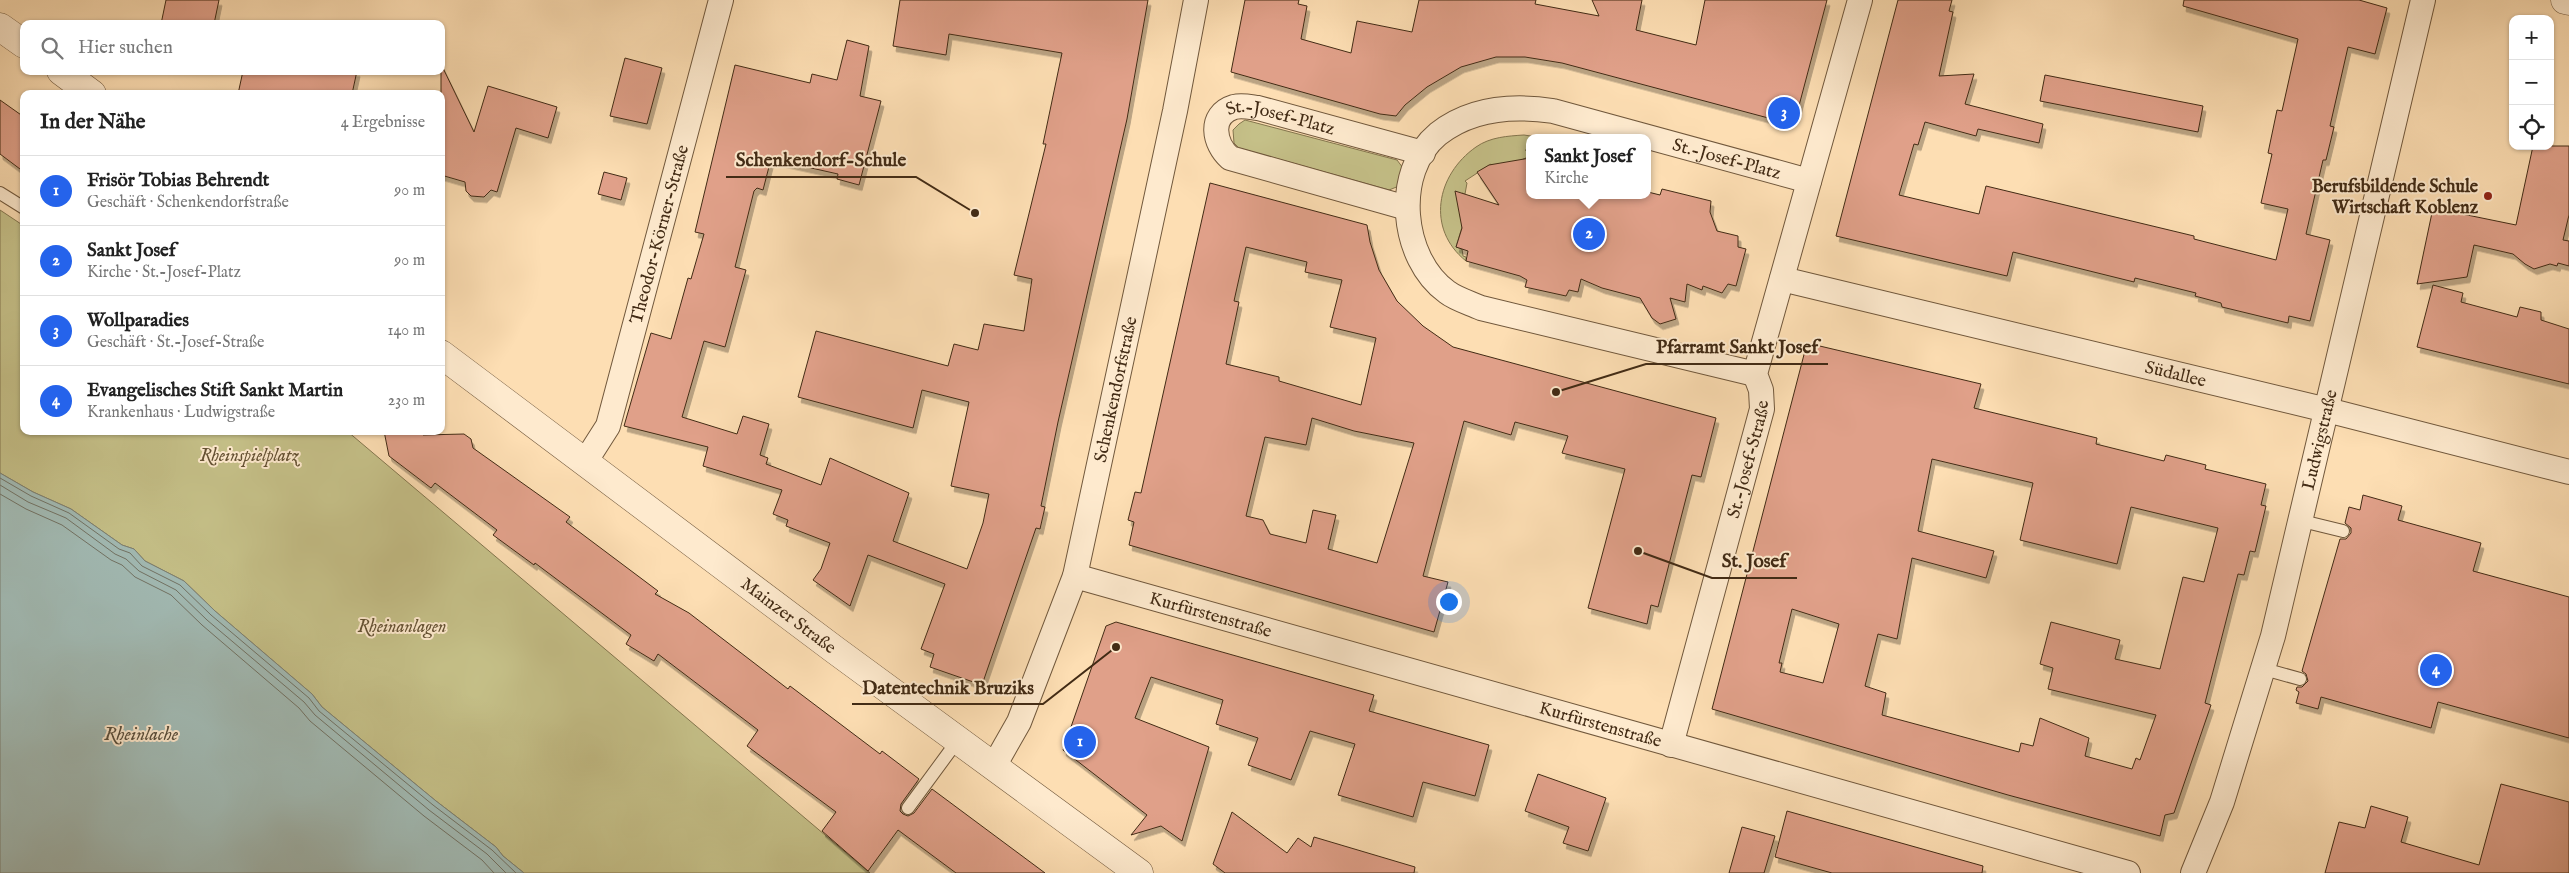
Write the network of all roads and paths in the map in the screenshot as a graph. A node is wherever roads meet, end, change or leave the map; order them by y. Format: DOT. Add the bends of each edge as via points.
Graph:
graph roads {
  1 [pos="720,0"];
  2 [pos="1196,0"];
  3 [pos="1860,0"];
  4 [pos="2423,0"];
  5 [pos="2564,0"];
  6 [pos="2569,1"];
  7 [pos="0,27"];
  8 [pos="20,41"];
  9 [pos="66,75"];
  10 [pos="87,90"];
  11 [pos="1637,134"];
  12 [pos="1651,138"];
  13 [pos="1422,153"];
  14 [pos="1809,181"];
  15 [pos="0,193"];
  16 [pos="20,206"];
  17 [pos="1406,208"];
  18 [pos="1782,279"];
  19 [pos="445,357"];
  20 [pos="1755,374"];
  21 [pos="2327,410"];
  22 [pos="586,462"];
  23 [pos="2569,472"];
  24 [pos="2302,521"];
  25 [pos="2343,531"];
  26 [pos="1074,576"];
  27 [pos="2264,669"];
  28 [pos="2300,679"];
  29 [pos="958,740"];
  30 [pos="1671,745"];
  31 [pos="994,766"];
  32 [pos="908,808"];
  33 [pos="1139,873"];
  34 [pos="2128,873"];
  35 [pos="2193,873"];
  1 -- 22 [label="street, Theodor-Körner-Straße" via="608,426"];
  2 -- 26 [label="street, Schenkendorfstraße"];
  3 -- 14 [label="street, St.-Josef-Straße"];
  4 -- 21 [label="street, Ludwigstraße"];
  5 -- 6 [label="street"];
  7 -- 8 [label="street"];
  9 -- 10 [label="street"];
  11 -- 13 [label="street, St.-Josef-Platz" via="1553,111 1524,107 1494,109 1465,118 1438,134"];
  12 -- 14 [label="street, St.-Josef-Platz"];
  13 -- 17 [label="street, St.-Josef-Platz" via="1411,177"];
  13 -- 17 [label="street, St.-Josef-Platz" via="1258,108 1233,108 1222,114 1216,125 1220,149 1230,158"];
  14 -- 18 [label="street, St.-Josef-Straße"];
  15 -- 16 [label="lane"];
  17 -- 20 [label="street, St.-Josef-Platz" via="1411,239 1425,271 1447,292 1481,308"];
  18 -- 20 [label="street, St.-Josef-Straße"];
  18 -- 21 [label="street, Südallee"];
  19 -- 22 [label="street, Mainzer Straße"];
  20 -- 30 [label="street, St.-Josef-Straße" via="1761,390 1762,409"];
  21 -- 23 [label="street, Südallee"];
  21 -- 24 [label="street, Ludwigstraße"];
  22 -- 29 [label="street, Mainzer Straße"];
  24 -- 25 [label="lane"];
  24 -- 27 [label="street, Ludwigstraße"];
  26 -- 30 [label="street, Kurfürstenstraße"];
  26 -- 31 [label="street, Schenkendorfstraße" via="1018,722"];
  27 -- 28 [label="lane"];
  27 -- 35 [label="street, Ludwigstraße" via="2222,802"];
  29 -- 31 [label="street, Mainzer Straße"];
  29 -- 32 [label="lane"];
  30 -- 34 [label="street, Kurfürstenstraße"];
  31 -- 33 [label="street, Mainzer Straße"];
}
